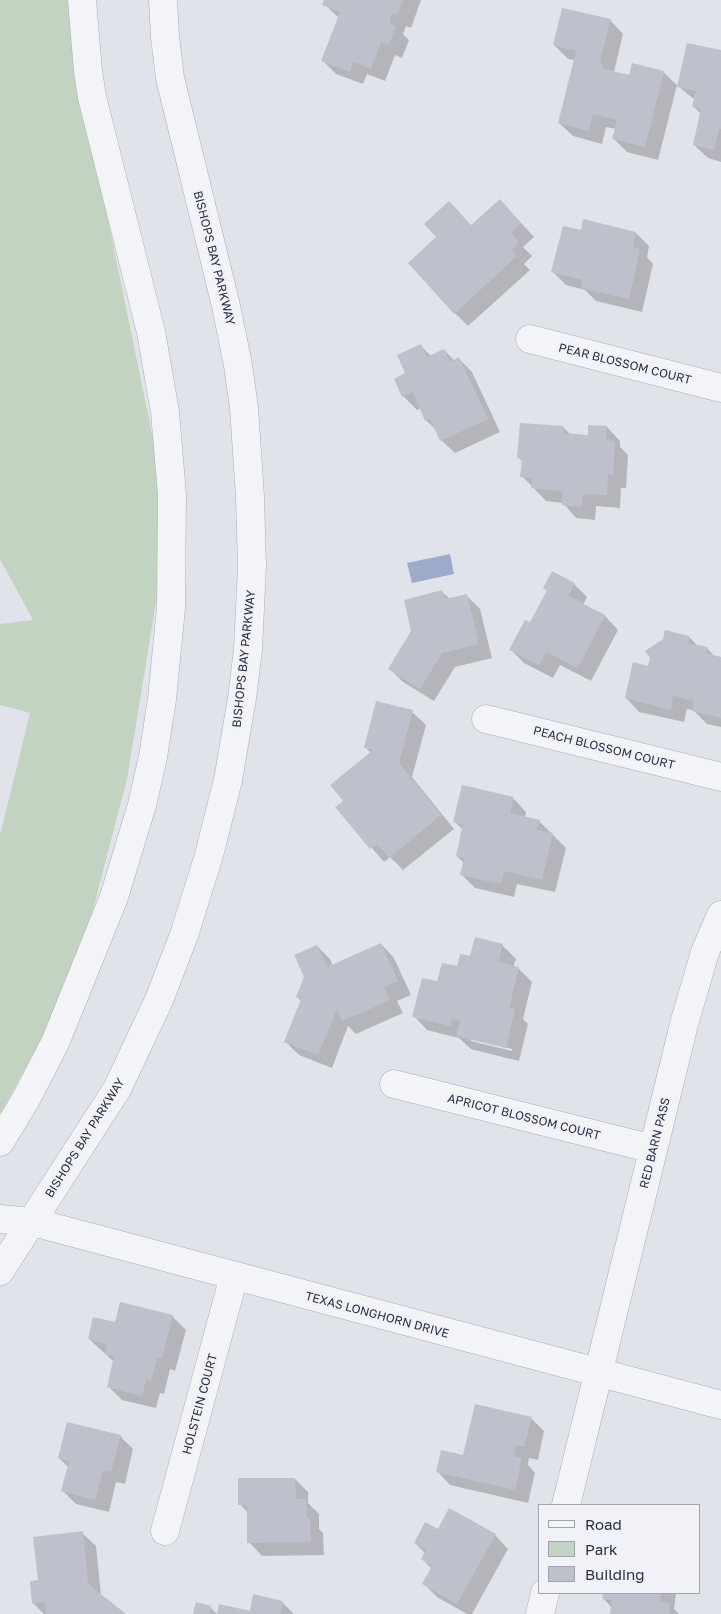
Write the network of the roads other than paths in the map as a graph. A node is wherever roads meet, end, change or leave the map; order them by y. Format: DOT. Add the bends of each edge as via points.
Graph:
graph roads {
  1 [pos="82,0"];
  2 [pos="163,0"];
  3 [pos="530,339"];
  4 [pos="721,388"];
  5 [pos="486,719"];
  6 [pos="721,778"];
  7 [pos="721,915"];
  8 [pos="394,1084"];
  9 [pos="0,1142"];
  10 [pos="653,1149"];
  11 [pos="0,1219"];
  12 [pos="33,1222"];
  13 [pos="0,1271"];
  14 [pos="234,1276"];
  15 [pos="598,1374"];
  16 [pos="721,1405"];
  17 [pos="566,1504"];
  18 [pos="165,1531"];
  19 [pos="545,1594"];
  20 [pos="540,1614"];
  1 -- 9 [label="street" via="92,97 151,332 165,412 172,495 171,608 153,757 114,897 50,1052"];
  2 -- 12 [label="street, BISHOPS BAY PARKWAY" via="174,99 222,288 241,385 251,536 248,650 228,780 207,864 172,966 117,1090"];
  3 -- 4 [label="street, PEAR BLOSSOM COURT"];
  5 -- 6 [label="street, PEACH BLOSSOM COURT"];
  7 -- 10 [label="street, RED BARN PASS" via="705,952 684,1024"];
  8 -- 10 [label="street, APRICOT BLOSSOM COURT"];
  10 -- 15 [label="street, RED BARN PASS"];
  11 -- 12 [label="street, TEXAS LONGHORN DRIVE"];
  12 -- 13 [label="street, BISHOPS BAY PARKWAY"];
  12 -- 14 [label="street, TEXAS LONGHORN DRIVE"];
  14 -- 15 [label="street, TEXAS LONGHORN DRIVE"];
  14 -- 18 [label="street, HOLSTEIN COURT"];
  15 -- 16 [label="street, TEXAS LONGHORN DRIVE"];
  15 -- 17 [label="street, RED BARN PASS"];
  19 -- 20 [label="street"];
}
